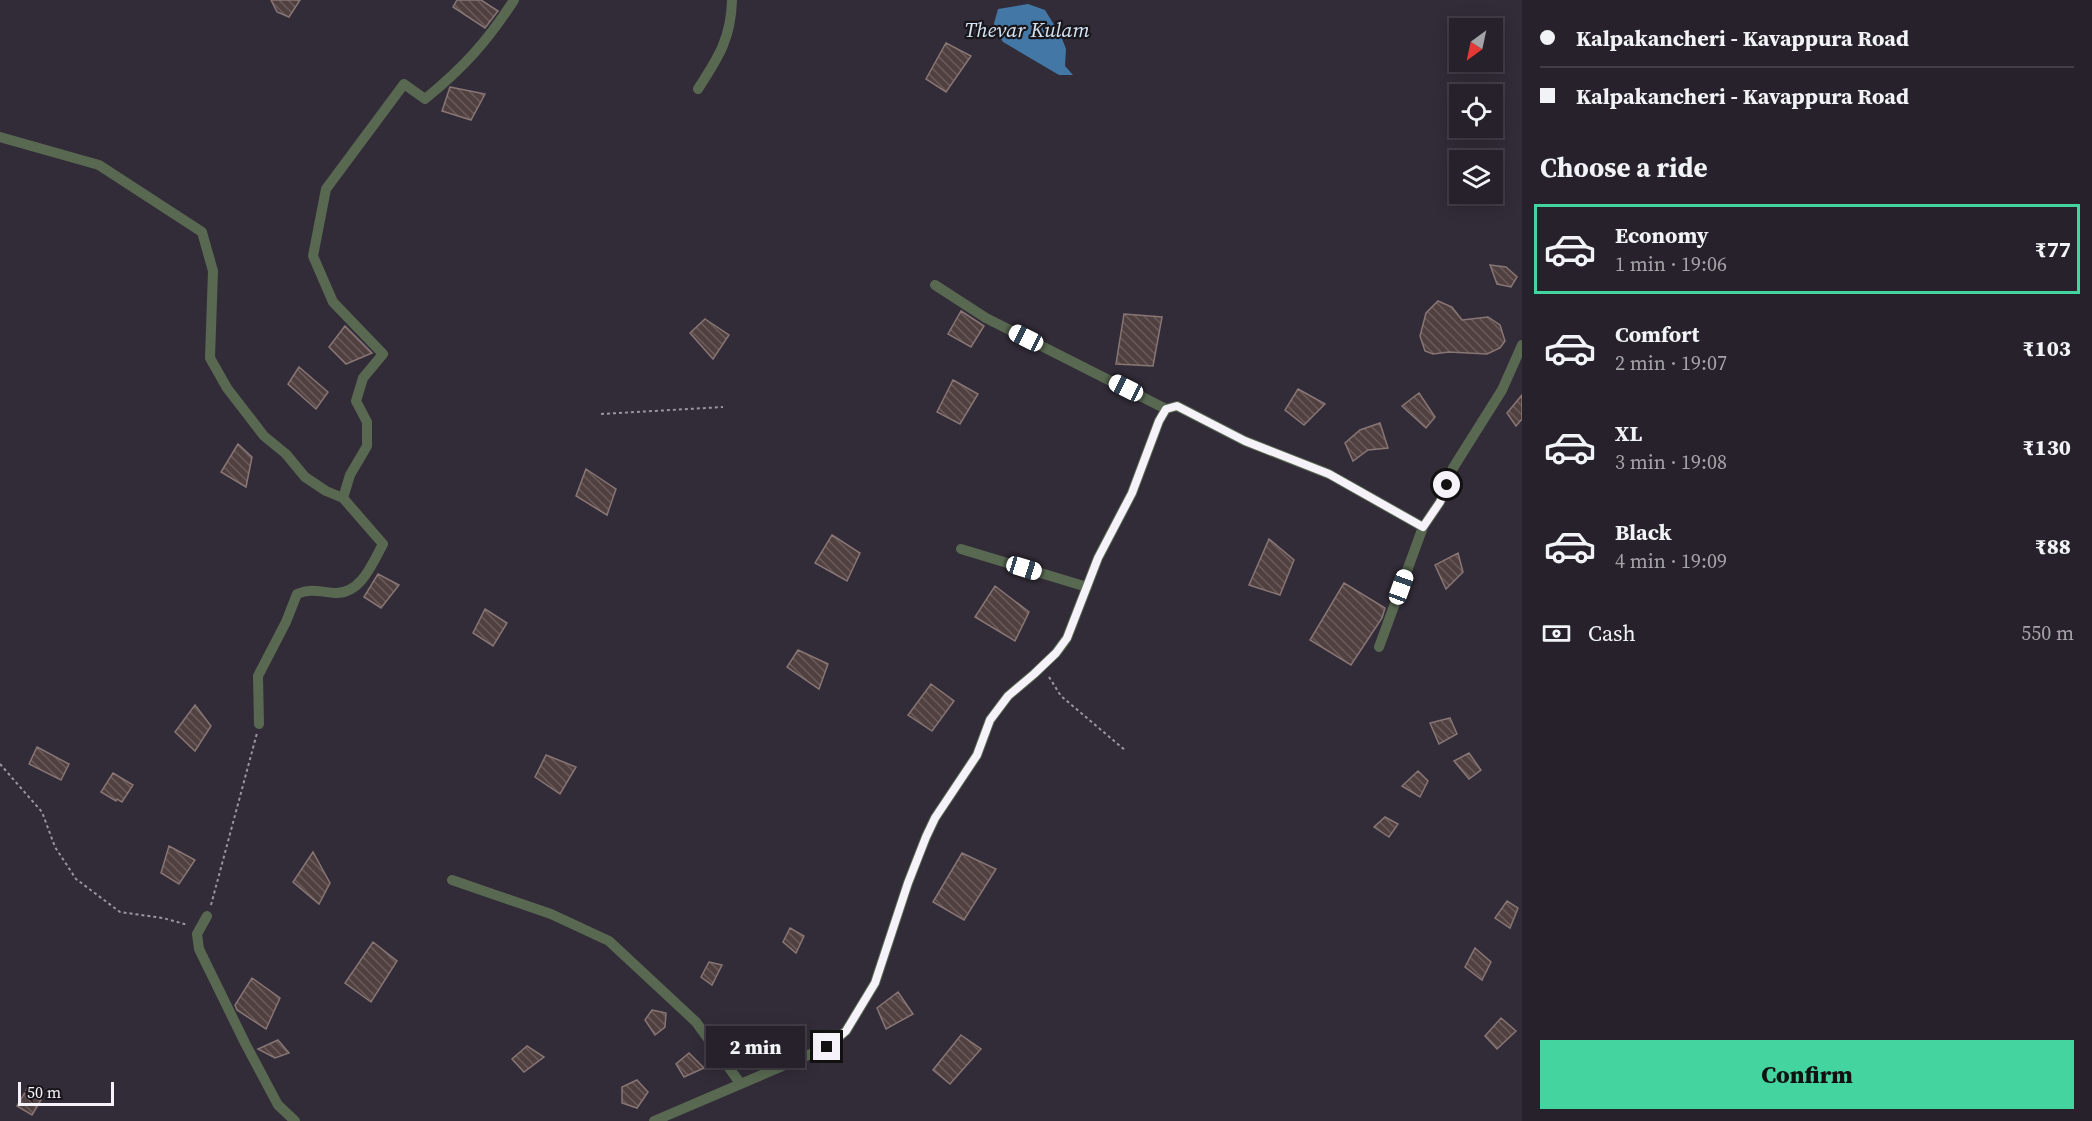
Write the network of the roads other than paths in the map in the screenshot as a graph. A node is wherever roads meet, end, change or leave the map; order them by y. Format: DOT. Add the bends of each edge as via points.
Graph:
graph roads {
  1 [pos="514,0"];
  2 [pos="732,0"];
  3 [pos="698,89"];
  4 [pos="0,137"];
  5 [pos="935,285"];
  6 [pos="1522,345"];
  7 [pos="1166,409"];
  8 [pos="343,498"];
  9 [pos="1423,527"];
  10 [pos="961,549"];
  11 [pos="1087,587"];
  12 [pos="1379,647"];
  13 [pos="259,724"];
  14 [pos="452,880"];
  15 [pos="207,916"];
  16 [pos="740,1083"];
  17 [pos="295,1121"];
  18 [pos="654,1121"];
  1 -- 8 [label="street" via="484,44 425,99 404,84 326,189 313,256 333,302 383,354 363,378 356,401 367,423 367,446 350,475"];
  2 -- 3 [label="street" via="721,52"];
  4 -- 8 [label="street" via="99,165 202,232 213,271 210,358 226,388 264,436 305,477"];
  5 -- 7 [label="street" via="986,318"];
  6 -- 9 [label="street" via="1502,390"];
  7 -- 9 [label="street" via="1177,406 1245,441 1329,474"];
  7 -- 11 [label="street"];
  8 -- 13 [label="street" via="383,544 353,590 297,594 258,676"];
  9 -- 12 [label="street"];
  10 -- 11 [label="street"];
  11 -- 16 [label="street" via="1067,638 1008,696 990,720 977,755 935,818 908,883 875,983 846,1031 827,1047"];
  14 -- 16 [label="street" via="551,914 609,941 696,1022"];
  15 -- 17 [label="street" via="196,934 199,949 278,1105"];
  16 -- 18 [label="street"];
}
